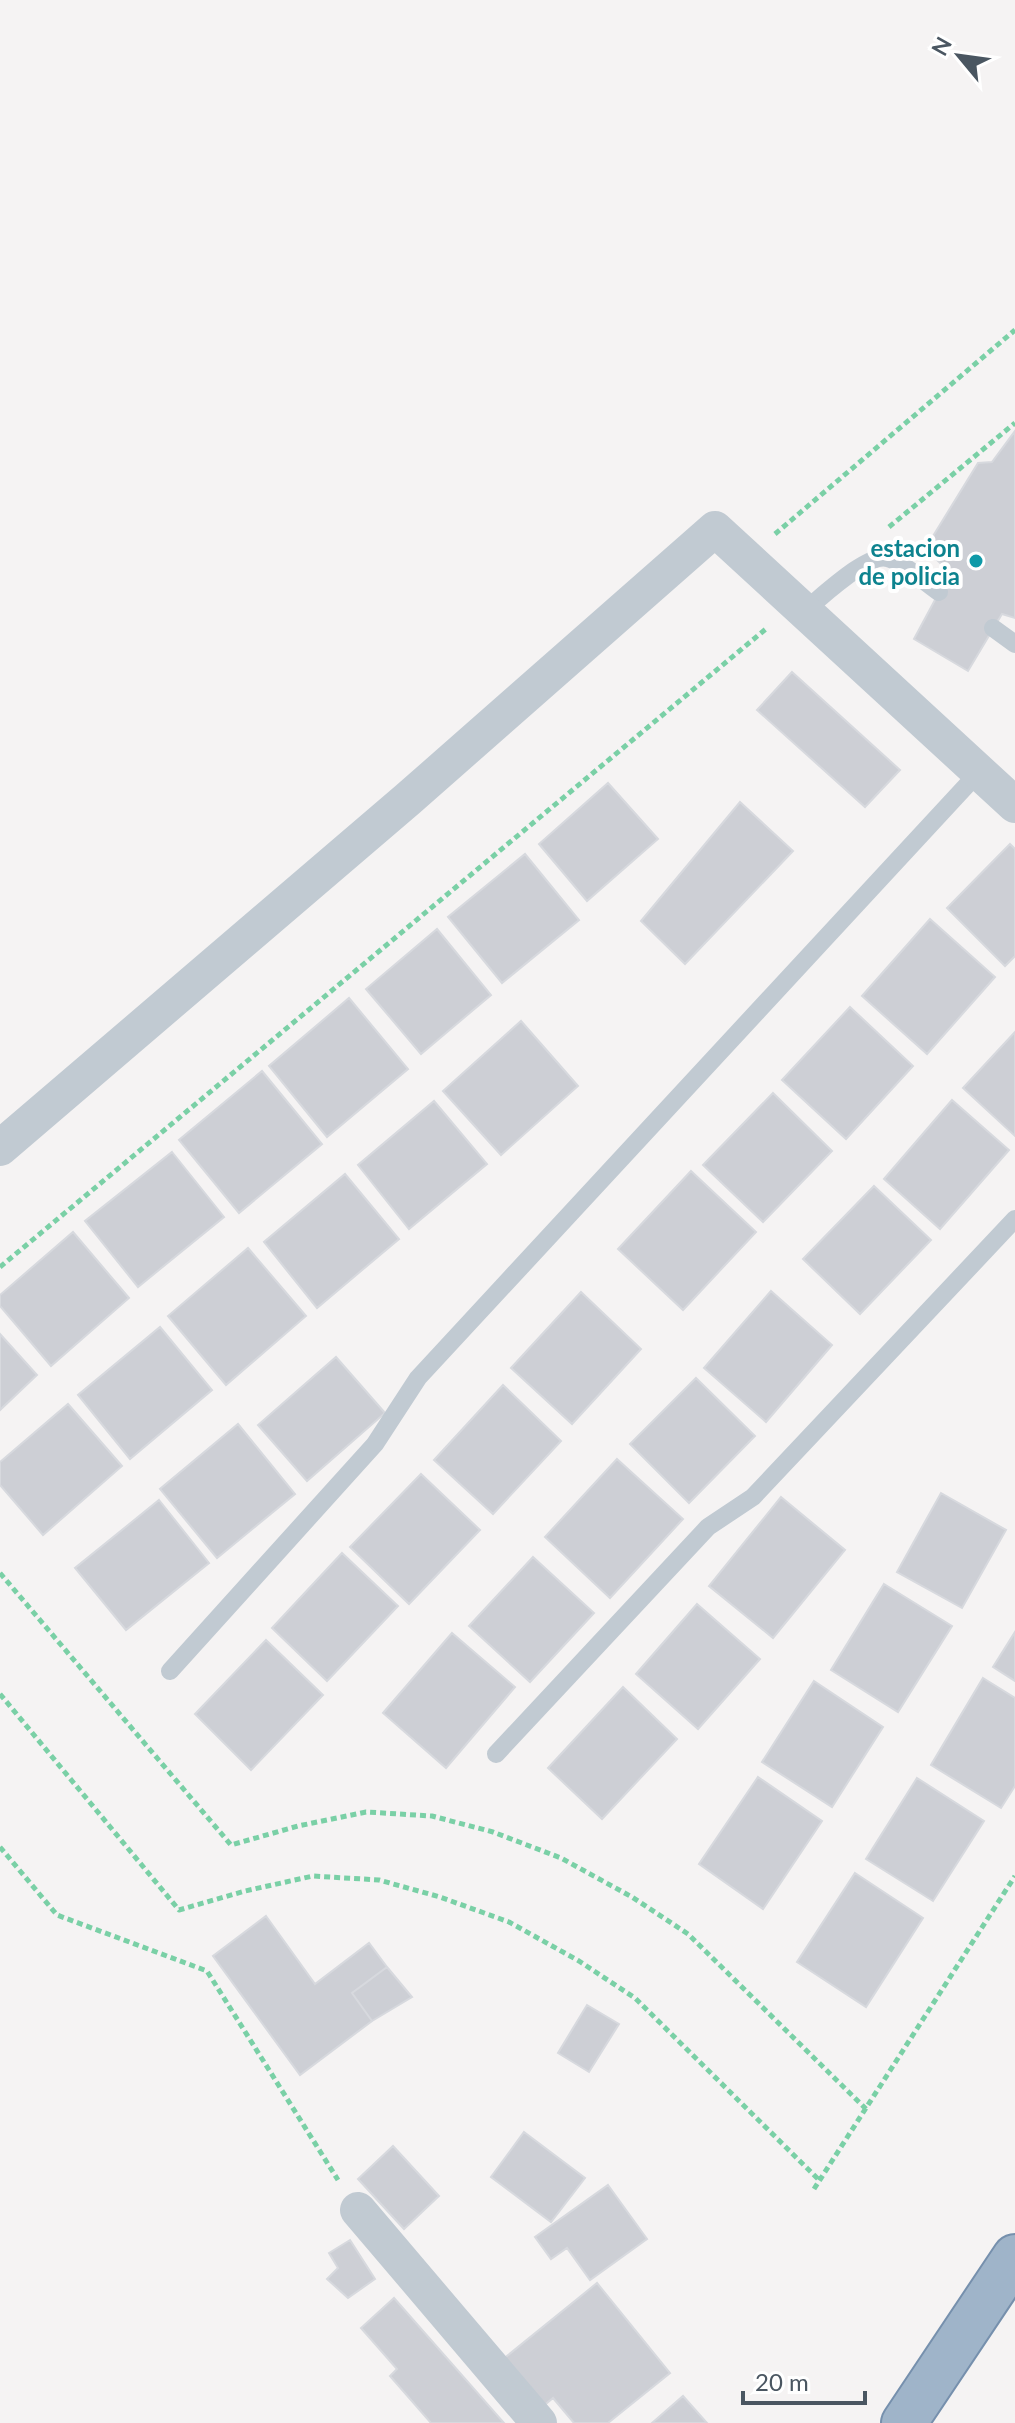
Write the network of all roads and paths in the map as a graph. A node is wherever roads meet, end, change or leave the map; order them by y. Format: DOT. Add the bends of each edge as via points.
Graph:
graph roads {
  1 [pos="1015,330"];
  2 [pos="1015,423"];
  3 [pos="881,533"];
  4 [pos="746,558"];
  5 [pos="939,592"];
  6 [pos="800,607"];
  7 [pos="993,628"];
  8 [pos="1015,644"];
  9 [pos="979,772"];
  10 [pos="1015,805"];
  11 [pos="0,1148"];
  12 [pos="1015,1219"];
  13 [pos="0,1267"];
  14 [pos="0,1573"];
  15 [pos="170,1671"];
  16 [pos="0,1694"];
  17 [pos="496,1754"];
  18 [pos="0,1847"];
  19 [pos="1015,1876"];
  20 [pos="866,2109"];
  21 [pos="819,2180"];
  22 [pos="814,2189"];
  23 [pos="358,2210"];
  24 [pos="1015,2257"];
  25 [pos="539,2423"];
  26 [pos="904,2423"];
  1 -- 4 [label="path"];
  2 -- 3 [label="path"];
  4 -- 6 [label="street"];
  4 -- 11 [label="street" via="715,529"];
  5 -- 6 [label="lane" via="888,558 876,558"];
  6 -- 9 [label="street"];
  6 -- 13 [label="path"];
  7 -- 8 [label="lane"];
  9 -- 10 [label="street"];
  9 -- 15 [label="lane" via="418,1378 375,1444"];
  12 -- 17 [label="lane" via="753,1497 708,1527"];
  14 -- 20 [label="path" via="231,1845 366,1812 432,1816 561,1858 688,1934"];
  16 -- 21 [label="path" via="179,1910 313,1876 379,1880 509,1922 635,1998"];
  18 -- 23 [label="path" via="57,1915 207,1971"];
  19 -- 20 [label="path"];
  20 -- 21 [label="path"];
  21 -- 22 [label="path"];
  23 -- 25 [label="street"];
  24 -- 26 [label="highway"];
}
